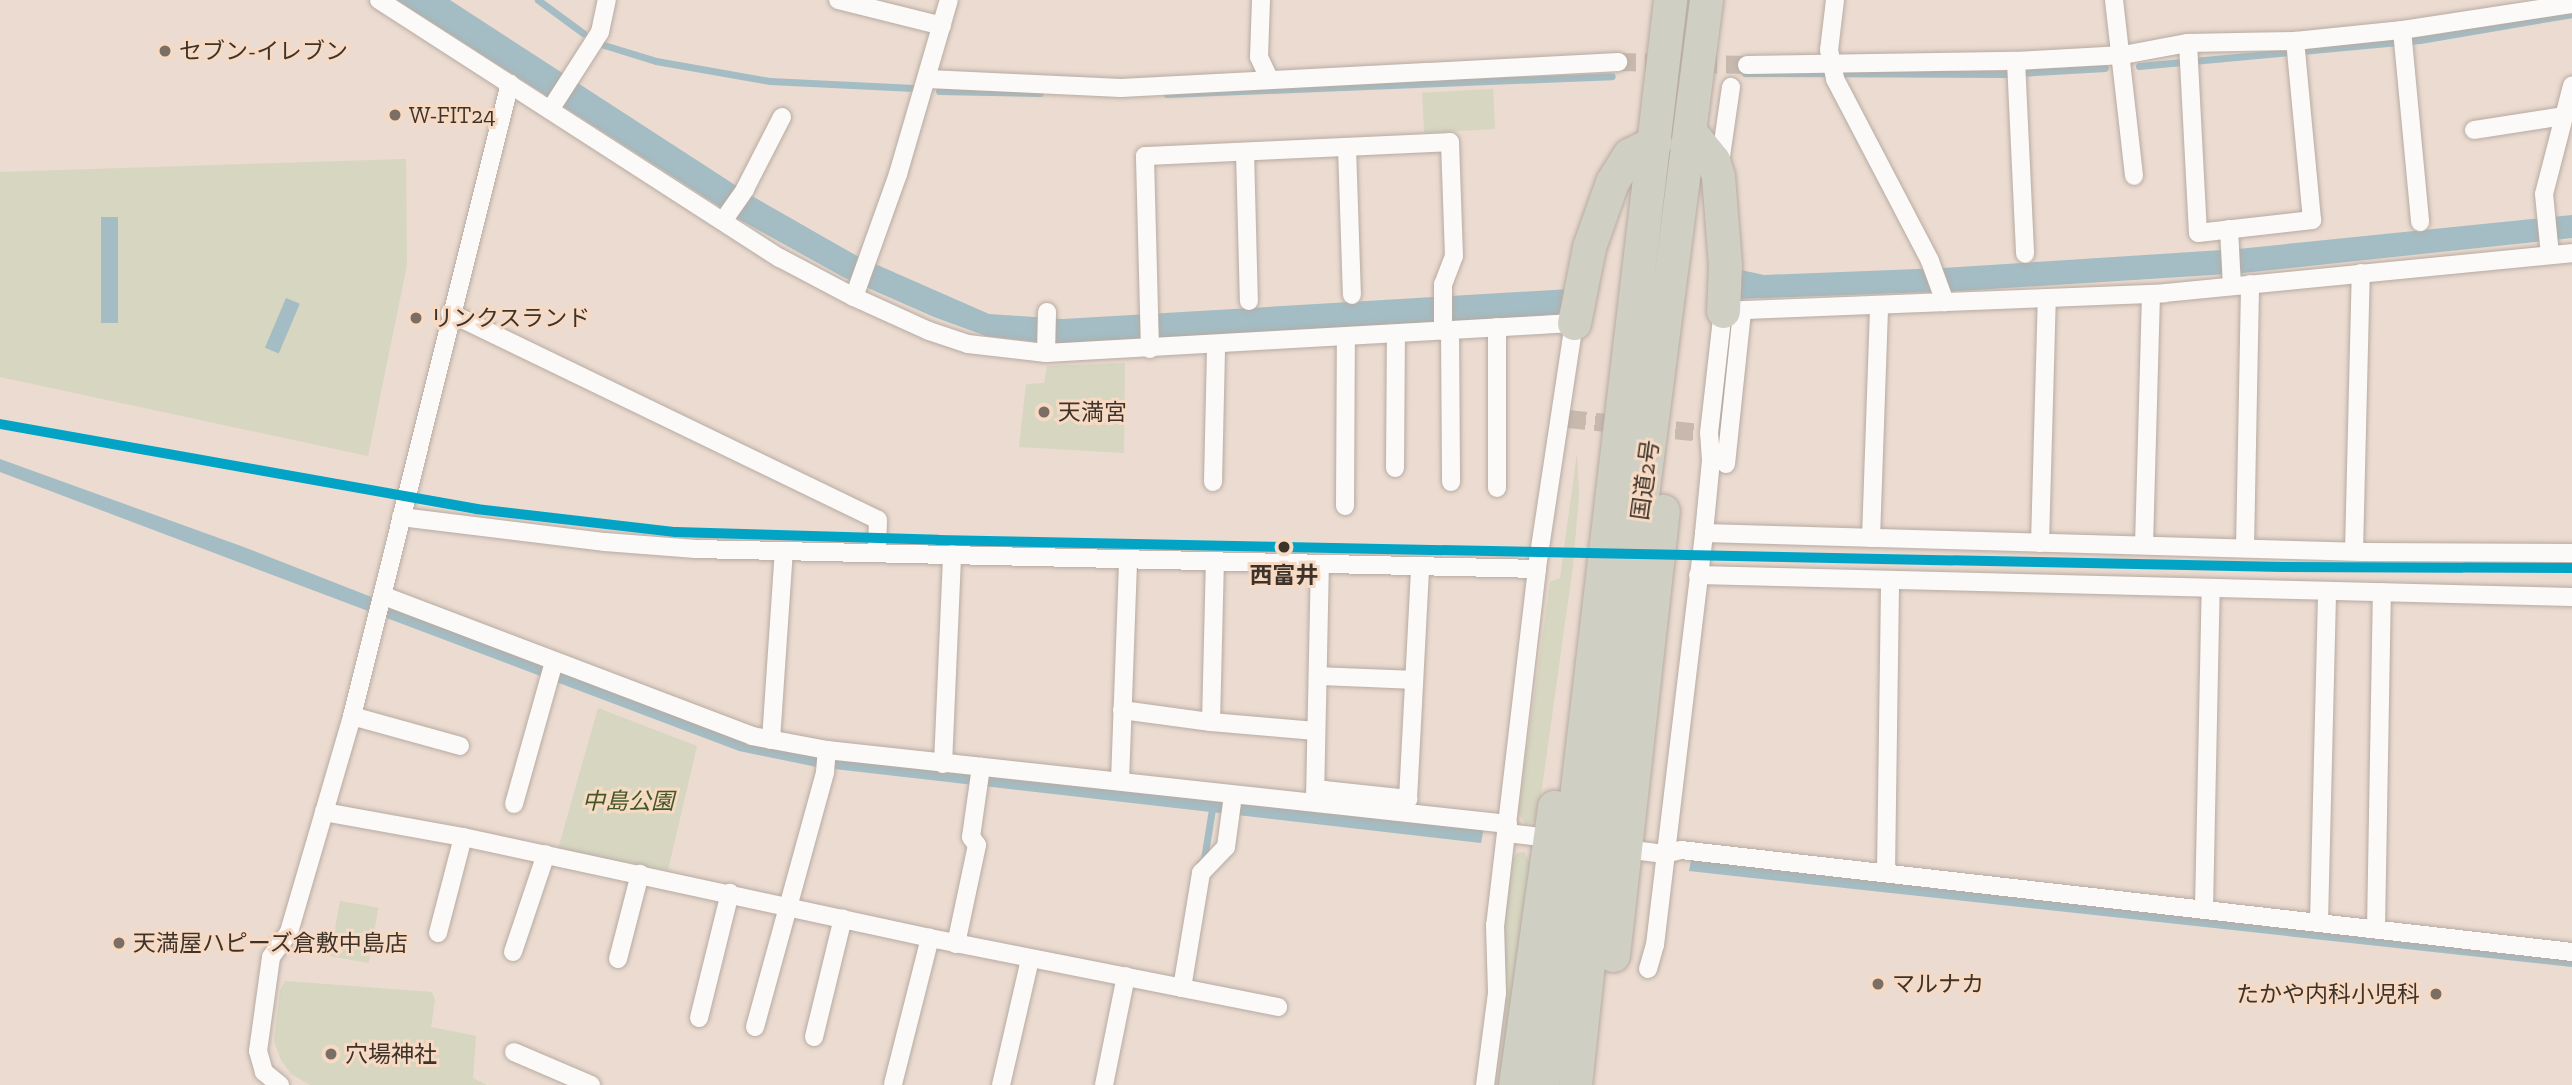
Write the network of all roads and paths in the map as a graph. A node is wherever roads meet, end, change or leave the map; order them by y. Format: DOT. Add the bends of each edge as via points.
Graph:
graph roads {
  1 [pos="379,0"];
  2 [pos="607,0"];
  3 [pos="838,0"];
  4 [pos="949,0"];
  5 [pos="1261,0"];
  6 [pos="1670,0"];
  7 [pos="1706,0"];
  8 [pos="1835,0"];
  9 [pos="2114,0"];
  10 [pos="2572,4"];
  11 [pos="942,26"];
  12 [pos="2402,31"];
  13 [pos="2295,42"];
  14 [pos="2123,55"];
  15 [pos="2189,56"];
  16 [pos="1618,62"];
  17 [pos="2016,62"];
  18 [pos="1747,65"];
  19 [pos="1833,70"];
  20 [pos="1269,78"];
  21 [pos="928,79"];
  22 [pos="510,83"];
  23 [pos="2572,86"];
  24 [pos="1731,87"];
  25 [pos="552,106"];
  26 [pos="2564,116"];
  27 [pos="782,117"];
  28 [pos="2474,130"];
  29 [pos="1691,133"];
  30 [pos="1656,142"];
  31 [pos="1347,147"];
  32 [pos="1245,152"];
  33 [pos="1718,176"];
  34 [pos="2134,176"];
  35 [pos="725,218"];
  36 [pos="2420,222"];
  37 [pos="1679,229"];
  38 [pos="2230,238"];
  39 [pos="2549,248"];
  40 [pos="2572,253"];
  41 [pos="2025,254"];
  42 [pos="2361,273"];
  43 [pos="2238,283"];
  44 [pos="856,292"];
  45 [pos="2151,293"];
  46 [pos="1352,295"];
  47 [pos="1944,298"];
  48 [pos="2048,299"];
  49 [pos="1249,301"];
  50 [pos="1879,306"];
  51 [pos="1732,312"];
  52 [pos="450,313"];
  53 [pos="1046,314"];
  54 [pos="1574,323"];
  55 [pos="1497,327"];
  56 [pos="1445,328"];
  57 [pos="1396,334"];
  58 [pos="1346,337"];
  59 [pos="1149,345"];
  60 [pos="1216,345"];
  61 [pos="1046,349"];
  62 [pos="1621,404"];
  63 [pos="1726,464"];
  64 [pos="1395,468"];
  65 [pos="1213,482"];
  66 [pos="1451,482"];
  67 [pos="1497,488"];
  68 [pos="1345,506"];
  69 [pos="401,517"];
  70 [pos="1703,533"];
  71 [pos="1871,538"];
  72 [pos="2040,543"];
  73 [pos="2144,545"];
  74 [pos="2245,548"];
  75 [pos="784,551"];
  76 [pos="2354,551"];
  77 [pos="877,553"];
  78 [pos="2572,553"];
  79 [pos="952,554"];
  80 [pos="1128,559"];
  81 [pos="1215,561"];
  82 [pos="1320,564"];
  83 [pos="1420,566"];
  84 [pos="1537,569"];
  85 [pos="1698,575"];
  86 [pos="1890,580"];
  87 [pos="2211,588"];
  88 [pos="2327,591"];
  89 [pos="2382,592"];
  90 [pos="2572,597"];
  91 [pos="381,606"];
  92 [pos="1607,663"];
  93 [pos="552,670"];
  94 [pos="1318,676"];
  95 [pos="1413,680"];
  96 [pos="1122,710"];
  97 [pos="352,716"];
  98 [pos="1211,722"];
  99 [pos="1316,731"];
  100 [pos="771,740"];
  101 [pos="460,746"];
  102 [pos="826,760"];
  103 [pos="943,764"];
  104 [pos="980,776"];
  105 [pos="1120,781"];
  106 [pos="1316,796"];
  107 [pos="514,804"];
  108 [pos="1232,805"];
  109 [pos="324,812"];
  110 [pos="1508,829"];
  111 [pos="463,837"];
  112 [pos="1550,838"];
  113 [pos="1625,849"];
  114 [pos="546,854"];
  115 [pos="1665,854"];
  116 [pos="1886,873"];
  117 [pos="640,874"];
  118 [pos="730,893"];
  119 [pos="787,906"];
  120 [pos="2204,909"];
  121 [pos="843,918"];
  122 [pos="2319,922"];
  123 [pos="2376,929"];
  124 [pos="438,933"];
  125 [pos="930,938"];
  126 [pos="956,944"];
  127 [pos="513,952"];
  128 [pos="2572,952"];
  129 [pos="1030,958"];
  130 [pos="618,959"];
  131 [pos="1648,969"];
  132 [pos="1126,976"];
  133 [pos="1182,988"];
  134 [pos="1278,1007"];
  135 [pos="699,1018"];
  136 [pos="755,1027"];
  137 [pos="814,1037"];
  138 [pos="514,1052"];
  139 [pos="893,1084"];
  140 [pos="280,1085"];
  141 [pos="591,1085"];
  142 [pos="1001,1085"];
  143 [pos="1104,1085"];
  144 [pos="1485,1085"];
  145 [pos="1515,1085"];
  146 [pos="1542,1085"];
  147 [pos="1575,1085"];
  148 [pos="1597,1085"];
  1 -- 22 [label="street"];
  2 -- 25 [label="street" via="600,32"];
  3 -- 11 [label="street"];
  4 -- 11 [label="street"];
  5 -- 20 [label="street" via="1259,57"];
  6 -- 30 [label="highway, 国道2号"];
  7 -- 29 [label="highway, 国道2号"];
  8 -- 19 [label="street" via="1829,50"];
  9 -- 14 [label="street"];
  10 -- 12 [label="street"];
  11 -- 21 [label="street"];
  12 -- 13 [label="street"];
  12 -- 36 [label="street"];
  13 -- 15 [label="street"];
  13 -- 38 [label="street" via="2312,220"];
  14 -- 15 [label="street"];
  14 -- 17 [label="street"];
  14 -- 34 [label="street"];
  15 -- 38 [label="street" via="2198,233"];
  16 -- 20 [label="street"];
  17 -- 19 [label="street"];
  17 -- 41 [label="street"];
  18 -- 19 [label="street"];
  19 -- 47 [label="street"];
  20 -- 21 [label="street" via="1121,88"];
  21 -- 44 [label="street"];
  22 -- 25 [label="street"];
  22 -- 52 [label="street"];
  23 -- 26 [label="street"];
  24 -- 33 [label="street"];
  25 -- 35 [label="street"];
  26 -- 28 [label="street"];
  26 -- 39 [label="street" via="2544,194"];
  27 -- 35 [label="street"];
  29 -- 33 [label="highway" via="1713,160"];
  29 -- 37 [label="highway, 国道2号"];
  30 -- 54 [label="highway" via="1629,155 1612,182 1589,247"];
  30 -- 62 [label="highway, 国道2号"];
  31 -- 32 [label="street"];
  31 -- 46 [label="street"];
  31 -- 56 [label="street" via="1450,142 1454,256 1442,295"];
  32 -- 49 [label="street"];
  32 -- 59 [label="street" via="1145,156"];
  33 -- 51 [label="highway"];
  35 -- 44 [label="street" via="780,258"];
  37 -- 92 [label="highway, 国道2号"];
  37 -- 113 [label="highway" via="1672,406"];
  38 -- 43 [label="street"];
  39 -- 40 [label="street"];
  39 -- 42 [label="street"];
  42 -- 43 [label="street"];
  42 -- 76 [label="street"];
  43 -- 45 [label="street"];
  43 -- 74 [label="street"];
  44 -- 61 [label="street" via="929,331 968,344 1014,352"];
  45 -- 48 [label="street"];
  45 -- 73 [label="street"];
  47 -- 48 [label="street"];
  47 -- 50 [label="street"];
  48 -- 72 [label="street"];
  50 -- 51 [label="street"];
  50 -- 71 [label="street"];
  51 -- 63 [label="street"];
  51 -- 70 [label="street" via="1706,433 1711,460"];
  52 -- 69 [label="street"];
  52 -- 77 [label="street" via="878,520"];
  53 -- 61 [label="street"];
  54 -- 55 [label="street"];
  54 -- 84 [label="street"];
  55 -- 56 [label="street"];
  55 -- 67 [label="street"];
  56 -- 57 [label="street"];
  56 -- 66 [label="street"];
  57 -- 58 [label="street"];
  57 -- 64 [label="street"];
  58 -- 60 [label="street"];
  58 -- 68 [label="street"];
  59 -- 60 [label="street"];
  59 -- 61 [label="street"];
  60 -- 65 [label="street"];
  62 -- 92 [label="highway, 国道2号"];
  62 -- 112 [label="highway" via="1595,492"];
  69 -- 75 [label="street" via="605,542"];
  69 -- 91 [label="street"];
  70 -- 71 [label="street"];
  70 -- 85 [label="street"];
  71 -- 72 [label="street"];
  72 -- 73 [label="street"];
  73 -- 74 [label="street"];
  74 -- 76 [label="street"];
  75 -- 77 [label="street"];
  75 -- 100 [label="street"];
  76 -- 78 [label="street"];
  77 -- 79 [label="street"];
  79 -- 80 [label="street"];
  79 -- 103 [label="street"];
  80 -- 81 [label="street"];
  80 -- 96 [label="street"];
  81 -- 82 [label="street"];
  81 -- 98 [label="street"];
  82 -- 83 [label="street"];
  82 -- 94 [label="street"];
  83 -- 84 [label="street"];
  83 -- 95 [label="street"];
  84 -- 110 [label="street"];
  85 -- 86 [label="street"];
  85 -- 115 [label="street"];
  86 -- 87 [label="street"];
  86 -- 116 [label="street"];
  87 -- 88 [label="street"];
  87 -- 120 [label="street"];
  88 -- 89 [label="street"];
  88 -- 122 [label="street"];
  89 -- 90 [label="street"];
  89 -- 123 [label="street"];
  91 -- 93 [label="street"];
  91 -- 97 [label="street"];
  92 -- 146 [label="highway, 国道2号"];
  92 -- 147 [label="highway, 国道2号"];
  93 -- 100 [label="street"];
  93 -- 107 [label="street"];
  94 -- 95 [label="street"];
  94 -- 99 [label="street"];
  95 -- 106 [label="street" via="1408,799"];
  96 -- 98 [label="street"];
  96 -- 105 [label="street"];
  97 -- 101 [label="street"];
  97 -- 109 [label="street"];
  98 -- 99 [label="street"];
  99 -- 106 [label="street"];
  100 -- 102 [label="street"];
  102 -- 103 [label="street"];
  102 -- 119 [label="street"];
  103 -- 104 [label="street"];
  104 -- 105 [label="street"];
  104 -- 126 [label="street" via="971,837 977,845"];
  105 -- 108 [label="street"];
  106 -- 108 [label="street"];
  106 -- 110 [label="street"];
  108 -- 133 [label="street" via="1226,847 1201,873"];
  109 -- 111 [label="street"];
  109 -- 140 [label="street" via="289,932 271,957 258,1051 264,1072"];
  110 -- 112 [label="street"];
  110 -- 144 [label="street" via="1495,925 1497,993"];
  111 -- 114 [label="street"];
  111 -- 124 [label="street"];
  112 -- 145 [label="highway"];
  113 -- 115 [label="street"];
  113 -- 148 [label="highway"];
  114 -- 117 [label="street"];
  114 -- 127 [label="street"];
  115 -- 116 [label="street" via="1681,850"];
  115 -- 131 [label="street"];
  116 -- 120 [label="street"];
  117 -- 118 [label="street"];
  117 -- 130 [label="street"];
  118 -- 119 [label="street"];
  118 -- 135 [label="street"];
  119 -- 121 [label="street"];
  119 -- 136 [label="street"];
  120 -- 122 [label="street"];
  121 -- 125 [label="street"];
  121 -- 137 [label="street"];
  122 -- 123 [label="street"];
  123 -- 128 [label="street"];
  125 -- 126 [label="street"];
  125 -- 139 [label="street"];
  126 -- 129 [label="street"];
  129 -- 132 [label="street"];
  129 -- 142 [label="street"];
  132 -- 133 [label="street"];
  132 -- 143 [label="street"];
  133 -- 134 [label="street"];
  138 -- 141 [label="street"];
}
